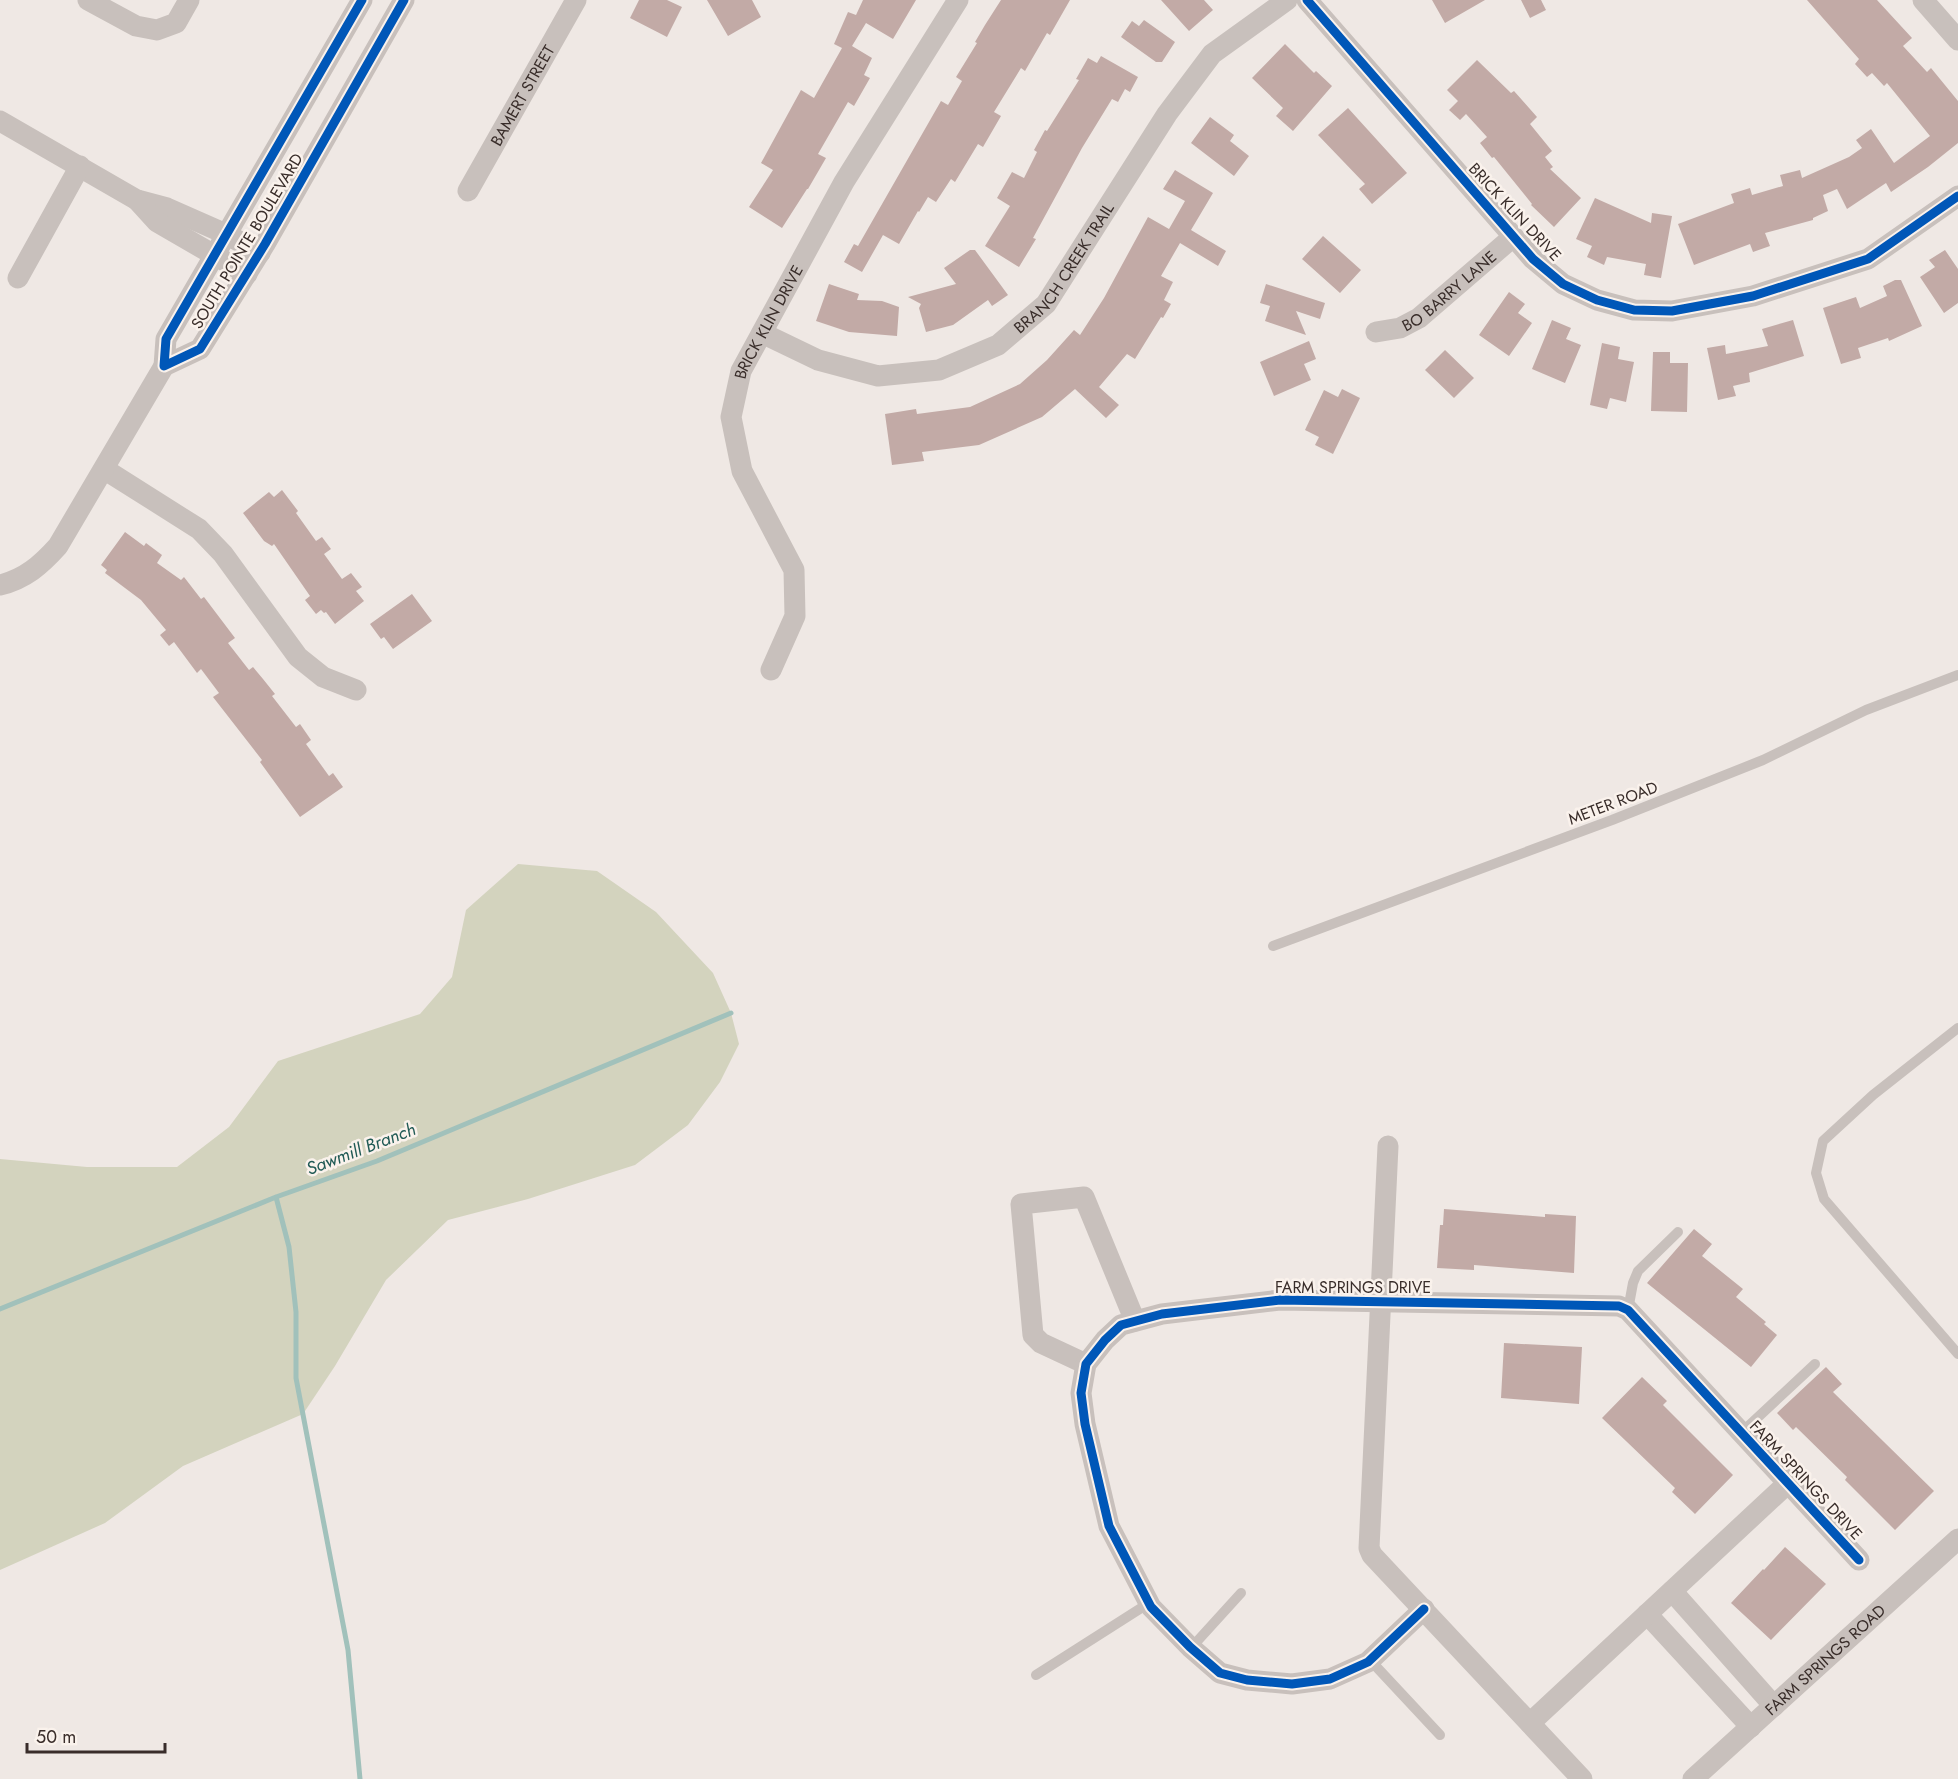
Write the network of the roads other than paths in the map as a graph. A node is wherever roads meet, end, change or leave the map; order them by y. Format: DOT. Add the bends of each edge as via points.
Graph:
graph roads {
  1 [pos="88,0"];
  2 [pos="189,0"];
  3 [pos="362,0"];
  4 [pos="404,0"];
  5 [pos="576,0"];
  6 [pos="958,0"];
  7 [pos="1287,0"];
  8 [pos="1307,0"];
  9 [pos="1923,0"];
  10 [pos="1958,40"];
  11 [pos="0,121"];
  12 [pos="80,166"];
  13 [pos="468,191"];
  14 [pos="1958,196"];
  15 [pos="137,200"];
  16 [pos="226,234"];
  17 [pos="1513,237"];
  18 [pos="260,253"];
  19 [pos="214,254"];
  20 [pos="247,274"];
  21 [pos="18,278"];
  22 [pos="1376,332"];
  23 [pos="762,333"];
  24 [pos="164,366"];
  25 [pos="104,469"];
  26 [pos="0,585"];
  27 [pos="771,670"];
  28 [pos="1958,675"];
  29 [pos="356,690"];
  30 [pos="1273,946"];
  31 [pos="1958,1028"];
  32 [pos="1388,1146"];
  33 [pos="1678,1232"];
  34 [pos="1380,1302"];
  35 [pos="1628,1310"];
  36 [pos="1135,1322"];
  37 [pos="1958,1354"];
  38 [pos="1086,1364"];
  39 [pos="1815,1364"];
  40 [pos="1742,1433"];
  41 [pos="1788,1483"];
  42 [pos="1958,1539"];
  43 [pos="1859,1560"];
  44 [pos="1672,1591"];
  45 [pos="1241,1593"];
  46 [pos="1149,1603"];
  47 [pos="1424,1609"];
  48 [pos="1647,1614"];
  49 [pos="1191,1648"];
  50 [pos="1370,1660"];
  51 [pos="1036,1675"];
  52 [pos="1774,1706"];
  53 [pos="1530,1723"];
  54 [pos="1751,1727"];
  55 [pos="1440,1735"];
  56 [pos="1582,1779"];
  57 [pos="1693,1779"];
  1 -- 2 [label="street" via="136,26 157,30 176,23"];
  3 -- 16 [label="street, SOUTH POINTE BOULEVARD"];
  4 -- 18 [label="street, SOUTH POINTE BOULEVARD"];
  5 -- 13 [label="street, BAMERT STREET"];
  6 -- 23 [label="street, BRICK KLIN DRIVE" via="844,182"];
  7 -- 23 [label="street, BRANCH CREEK TRAIL" via="1212,54 1167,114 1046,304 998,345 939,370 878,376 818,360"];
  8 -- 17 [label="street, BRICK KLIN DRIVE"];
  9 -- 10 [label="street"];
  11 -- 12 [label="street"];
  12 -- 15 [label="street"];
  12 -- 21 [label="street"];
  14 -- 17 [label="street, BRICK KLIN DRIVE" via="1868,259 1753,296 1672,311 1634,310 1596,300 1563,284"];
  15 -- 16 [label="street" via="167,208"];
  15 -- 19 [label="street" via="157,222"];
  16 -- 18 [label="street"];
  16 -- 19 [label="street, SOUTH POINTE BOULEVARD"];
  17 -- 22 [label="street, BO BARRY LANE" via="1419,318 1400,328"];
  18 -- 20 [label="street, SOUTH POINTE BOULEVARD"];
  19 -- 20 [label="street"];
  19 -- 24 [label="street, SOUTH POINTE BOULEVARD" via="166,339"];
  20 -- 24 [label="street, SOUTH POINTE BOULEVARD" via="200,349"];
  23 -- 27 [label="street, BRICK KLIN DRIVE" via="741,370 731,417 742,471 794,570 795,616"];
  24 -- 25 [label="street"];
  25 -- 26 [label="street" via="58,546 39,567 14,582"];
  25 -- 29 [label="street" via="198,529 223,554 298,657 323,677"];
  28 -- 30 [label="lane, METER ROAD" via="1866,710 1763,760 1612,820"];
  31 -- 37 [label="lane" via="1873,1095 1823,1141 1816,1173 1824,1199"];
  32 -- 34 [label="street, FARM SPRINGS DRIVE"];
  33 -- 35 [label="lane" via="1638,1271"];
  34 -- 35 [label="street, FARM SPRINGS DRIVE" via="1619,1306"];
  34 -- 36 [label="street, FARM SPRINGS DRIVE" via="1280,1300 1162,1314"];
  34 -- 47 [label="street, FARM SPRINGS DRIVE" via="1369,1548"];
  35 -- 40 [label="street, FARM SPRINGS DRIVE"];
  36 -- 38 [label="street, FARM SPRINGS DRIVE" via="1121,1325"];
  36 -- 38 [label="street" via="1084,1197 1021,1204 1033,1335 1041,1343"];
  38 -- 46 [label="street, FARM SPRINGS DRIVE" via="1081,1393 1085,1424 1109,1526"];
  39 -- 40 [label="lane"];
  40 -- 41 [label="street, FARM SPRINGS DRIVE"];
  41 -- 43 [label="street, FARM SPRINGS DRIVE"];
  41 -- 44 [label="street, FARM SPRINGS DRIVE"];
  42 -- 52 [label="street, FARM SPRINGS ROAD"];
  44 -- 48 [label="street, FARM SPRINGS DRIVE"];
  44 -- 52 [label="street"];
  45 -- 49 [label="lane"];
  46 -- 49 [label="street, FARM SPRINGS DRIVE"];
  46 -- 51 [label="lane"];
  47 -- 50 [label="street, FARM SPRINGS DRIVE"];
  47 -- 53 [label="street, FARM SPRINGS DRIVE"];
  48 -- 53 [label="street, FARM SPRINGS DRIVE"];
  48 -- 54 [label="street"];
  49 -- 50 [label="street, FARM SPRINGS DRIVE" via="1220,1673 1292,1684 1330,1679"];
  50 -- 55 [label="lane"];
  52 -- 54 [label="street, FARM SPRINGS ROAD"];
  53 -- 56 [label="street, FARM SPRINGS DRIVE"];
  54 -- 57 [label="street, FARM SPRINGS ROAD"];
}
